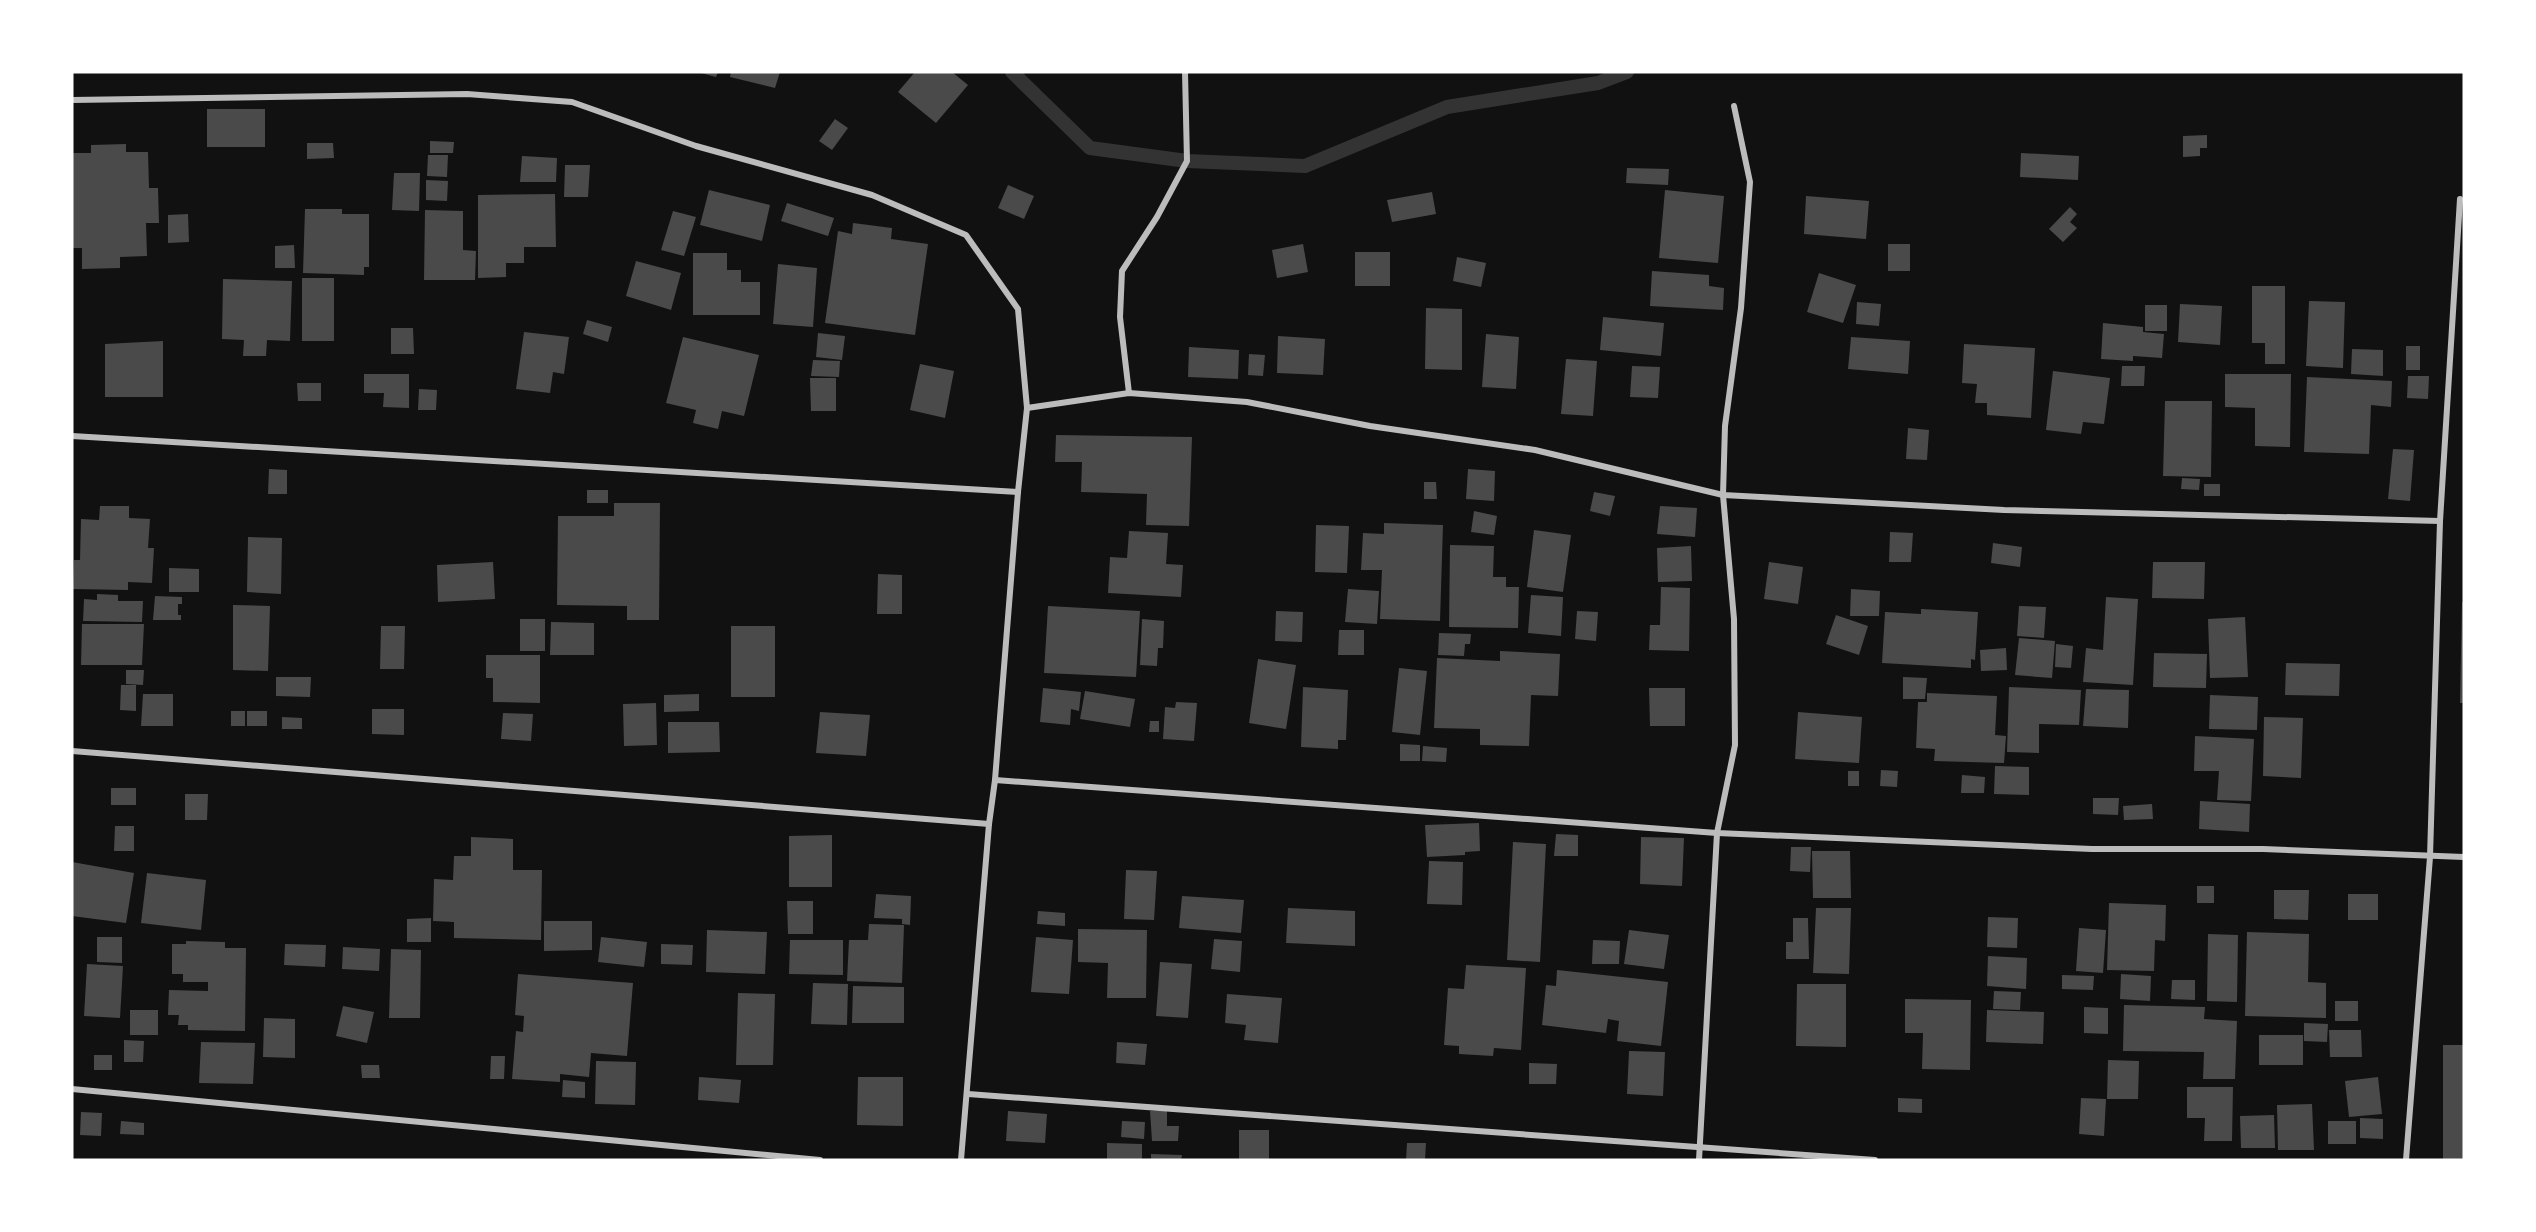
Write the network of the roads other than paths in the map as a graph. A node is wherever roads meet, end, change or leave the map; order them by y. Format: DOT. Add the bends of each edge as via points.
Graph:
graph roads {
  1 [pos="1185,72"];
  2 [pos="72,100"];
  3 [pos="1734,106"];
  4 [pos="2460,199"];
  5 [pos="1129,393"];
  6 [pos="1027,408"];
  7 [pos="72,436"];
  8 [pos="1018,492"];
  9 [pos="1723,495"];
  10 [pos="2440,520"];
  11 [pos="72,751"];
  12 [pos="995,780"];
  13 [pos="989,824"];
  14 [pos="1717,833"];
  15 [pos="2430,857"];
  16 [pos="2464,857"];
  17 [pos="72,1089"];
  18 [pos="968,1094"];
  19 [pos="1700,1146"];
  20 [pos="820,1160"];
  21 [pos="961,1160"];
  22 [pos="1700,1160"];
  23 [pos="1875,1160"];
  24 [pos="2406,1160"];
  1 -- 5 [label="street" via="1187,161 1122,271 1120,317"];
  2 -- 6 [label="street" via="467,94 572,102 696,146 872,195 966,235 1018,309"];
  3 -- 9 [label="street" via="1750,182 1741,308 1725,426"];
  4 -- 10 [label="street"];
  5 -- 6 [label="street"];
  5 -- 9 [label="street" via="1247,402 1370,426 1535,450"];
  6 -- 8 [label="street"];
  7 -- 8 [label="street"];
  8 -- 12 [label="street"];
  9 -- 10 [label="street" via="2004,510"];
  9 -- 14 [label="street" via="1734,619 1735,745"];
  10 -- 15 [label="street"];
  11 -- 13 [label="street"];
  12 -- 13 [label="street"];
  12 -- 14 [label="street"];
  13 -- 18 [label="street"];
  14 -- 15 [label="street" via="2092,849 2263,849"];
  14 -- 19 [label="street"];
  15 -- 16 [label="street"];
  15 -- 24 [label="street"];
  17 -- 20 [label="street"];
  18 -- 19 [label="street"];
  18 -- 21 [label="street"];
  19 -- 22 [label="street"];
  19 -- 23 [label="street"];
}
